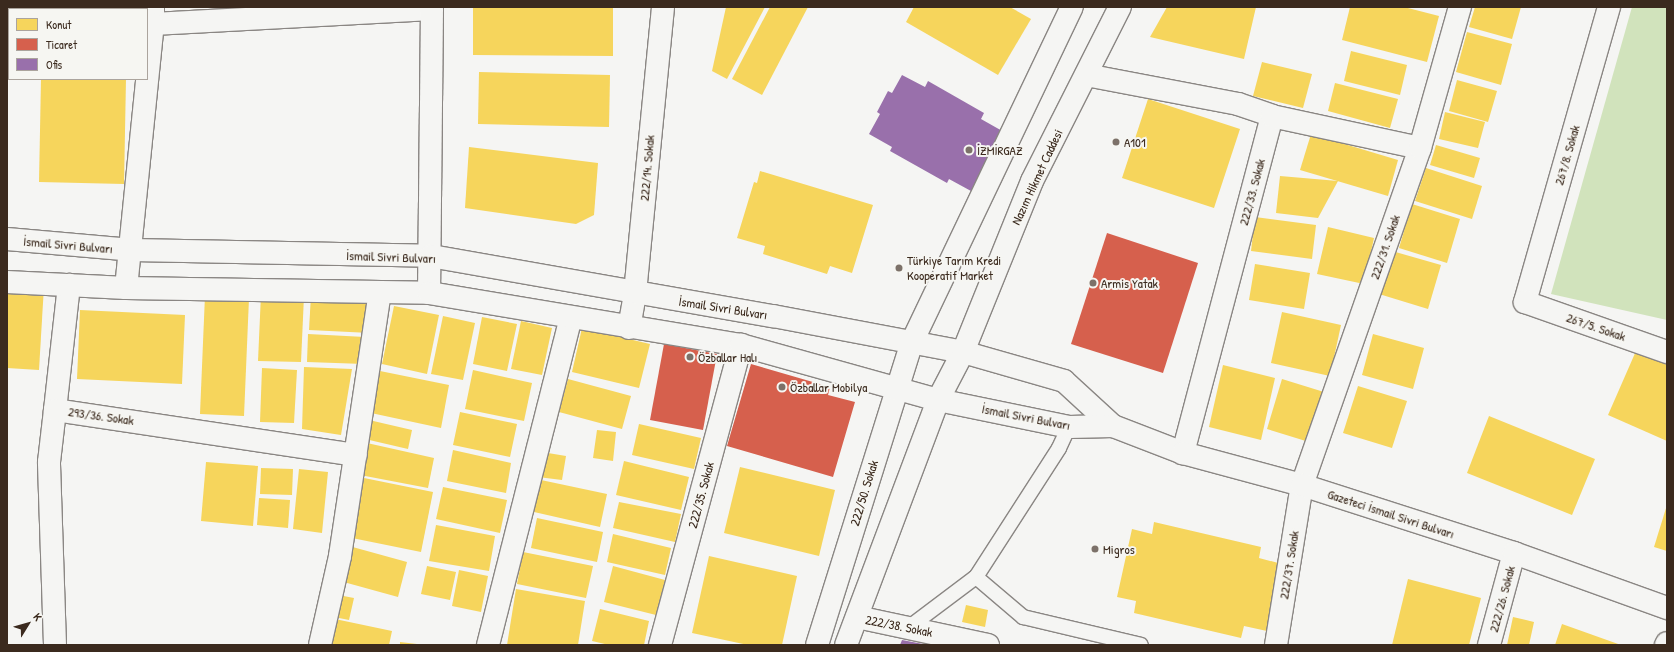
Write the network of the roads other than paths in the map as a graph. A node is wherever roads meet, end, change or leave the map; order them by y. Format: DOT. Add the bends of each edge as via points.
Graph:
graph roads {
  1 [pos="662,7"];
  2 [pos="1072,7"];
  3 [pos="1120,7"];
  4 [pos="1460,7"];
  5 [pos="1609,7"];
  6 [pos="151,18"];
  7 [pos="148,55"];
  8 [pos="1086,75"];
  9 [pos="146,80"];
  10 [pos="1272,116"];
  11 [pos="1420,148"];
  12 [pos="7,239"];
  13 [pos="132,250"];
  14 [pos="431,256"];
  15 [pos="7,282"];
  16 [pos="69,285"];
  17 [pos="126,288"];
  18 [pos="380,292"];
  19 [pos="429,293"];
  20 [pos="635,293"];
  21 [pos="1525,302"];
  22 [pos="571,318"];
  23 [pos="629,328"];
  24 [pos="912,342"];
  25 [pos="741,345"];
  26 [pos="963,352"];
  27 [pos="1667,352"];
  28 [pos="898,388"];
  29 [pos="938,400"];
  30 [pos="55,410"];
  31 [pos="1069,426"];
  32 [pos="1113,426"];
  33 [pos="1183,453"];
  34 [pos="356,455"];
  35 [pos="1302,485"];
  36 [pos="1514,553"];
  37 [pos="976,577"];
  38 [pos="1667,608"];
  39 [pos="857,618"];
  40 [pos="908,628"];
  41 [pos="950,641"];
  42 [pos="55,645"];
  43 [pos="320,645"];
  44 [pos="488,645"];
  45 [pos="660,645"];
  46 [pos="817,645"];
  47 [pos="846,645"];
  48 [pos="988,645"];
  49 [pos="1142,645"];
  50 [pos="1276,645"];
  51 [pos="1489,645"];
  1 -- 20 [label="street, 222/14. Sokak"];
  2 -- 24 [label="street"];
  3 -- 8 [label="street, Nazım Hikmet Caddesi"];
  4 -- 11 [label="street, 222/31. Sokak"];
  5 -- 21 [label="street, 267/8. Sokak"];
  6 -- 7 [label="street"];
  6 -- 14 [label="street" via="432,10"];
  8 -- 10 [label="street" via="1238,104"];
  8 -- 26 [label="street, Nazım Hikmet Caddesi" via="1032,181"];
  9 -- 13 [label="street"];
  10 -- 11 [label="street"];
  10 -- 33 [label="street, 222/33. Sokak"];
  11 -- 35 [label="street, 222/31. Sokak"];
  12 -- 13 [label="street, İsmail Sivri Bulvarı"];
  13 -- 14 [label="street, İsmail Sivri Bulvarı"];
  13 -- 17 [label="street"];
  14 -- 19 [label="street"];
  14 -- 20 [label="street, İsmail Sivri Bulvarı"];
  15 -- 16 [label="street, İsmail Sivri Bulvarı"];
  16 -- 17 [label="street, İsmail Sivri Bulvarı"];
  16 -- 30 [label="street"];
  17 -- 18 [label="street, İsmail Sivri Bulvarı"];
  18 -- 19 [label="street, İsmail Sivri Bulvarı"];
  18 -- 34 [label="street"];
  19 -- 22 [label="street, İsmail Sivri Bulvarı"];
  20 -- 23 [label="street, 222/14. Sokak"];
  20 -- 24 [label="street, İsmail Sivri Bulvarı"];
  21 -- 27 [label="street, 267/5. Sokak"];
  22 -- 23 [label="street, İsmail Sivri Bulvarı"];
  22 -- 44 [label="street"];
  23 -- 25 [label="street, İsmail Sivri Bulvarı"];
  24 -- 26 [label="street, İsmail Sivri Bulvarı"];
  24 -- 28 [label="street, 222/50. Sokak"];
  25 -- 28 [label="street, İsmail Sivri Bulvarı"];
  25 -- 45 [label="street, 222/35. Sokak"];
  26 -- 29 [label="street"];
  26 -- 32 [label="street, İsmail Sivri Bulvarı" via="1064,381"];
  28 -- 29 [label="street, İsmail Sivri Bulvarı"];
  28 -- 46 [label="street, 222/50. Sokak"];
  29 -- 31 [label="street, İsmail Sivri Bulvarı"];
  29 -- 39 [label="street"];
  30 -- 34 [label="street, 293/36. Sokak"];
  30 -- 42 [label="street, 293/36. Sokak" via="49,462"];
  31 -- 32 [label="street, İsmail Sivri Bulvarı"];
  31 -- 37 [label="lane" via="1059,448"];
  32 -- 33 [label="street, Gazeteci İsmail Sivri Bulvarı"];
  33 -- 35 [label="street, Gazeteci İsmail Sivri Bulvarı"];
  34 -- 43 [label="street" via="340,556"];
  35 -- 36 [label="street, Gazeteci İsmail Sivri Bulvarı"];
  35 -- 50 [label="street, 222/37. Sokak"];
  36 -- 38 [label="street, Gazeteci İsmail Sivri Bulvarı"];
  36 -- 51 [label="street, 222/26. Sokak"];
  37 -- 40 [label="lane"];
  37 -- 49 [label="lane" via="1023,617"];
  39 -- 40 [label="street, 222/38. Sokak"];
  39 -- 47 [label="street"];
  40 -- 41 [label="street, 222/38. Sokak"];
  41 -- 48 [label="street, 222/38. Sokak"];
}
